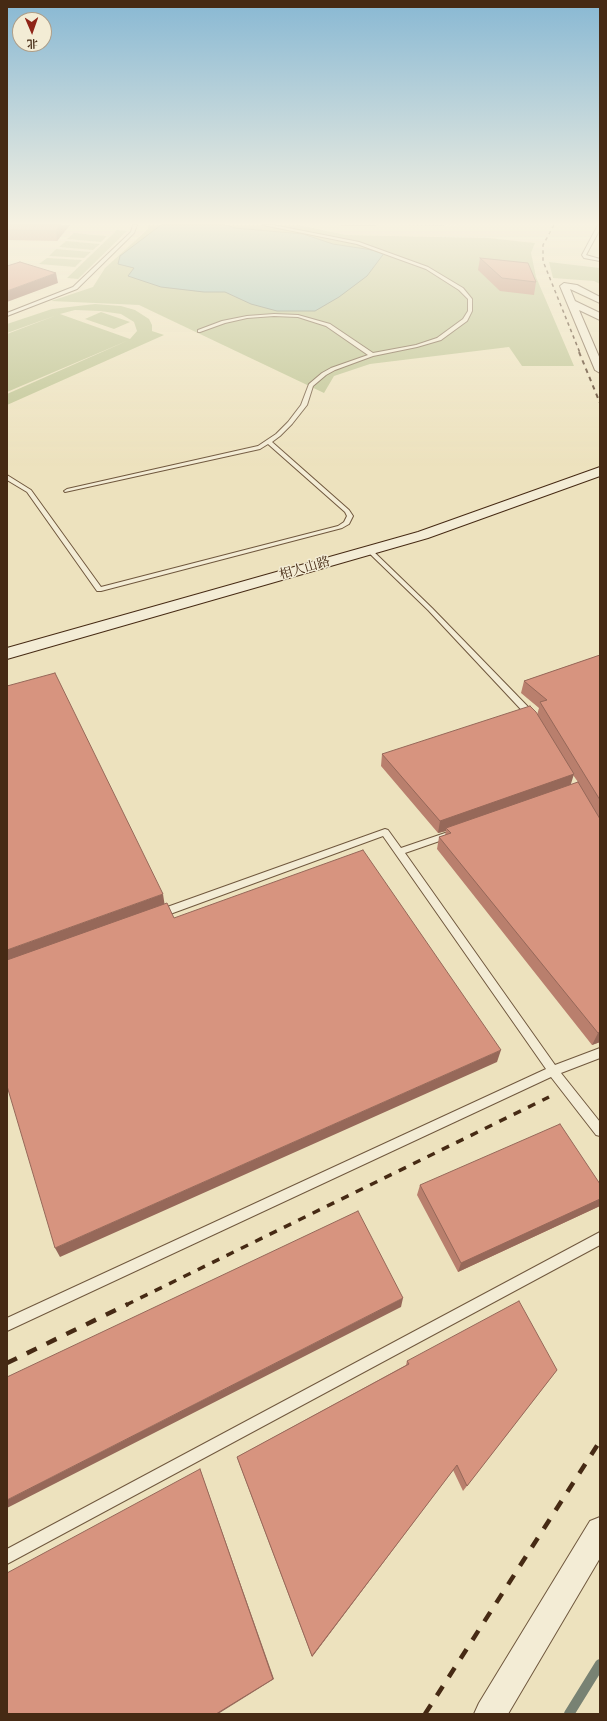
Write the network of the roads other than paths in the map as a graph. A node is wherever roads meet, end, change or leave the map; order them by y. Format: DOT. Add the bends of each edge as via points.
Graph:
graph roads {
  1 [pos="31,305"];
  2 [pos="471,305"];
  3 [pos="573,305"];
  4 [pos="577,305"];
  5 [pos="7,315"];
  6 [pos="600,317"];
  7 [pos="582,326"];
  8 [pos="200,331"];
  9 [pos="594,333"];
  10 [pos="596,354"];
  11 [pos="372,355"];
  12 [pos="600,370"];
  13 [pos="268,441"];
  14 [pos="600,472"];
  15 [pos="7,477"];
  16 [pos="67,491"];
  17 [pos="369,550"];
  18 [pos="7,654"];
  19 [pos="537,722"];
  20 [pos="458,831"];
  21 [pos="399,852"];
  22 [pos="148,918"];
  23 [pos="600,1053"];
  24 [pos="553,1071"];
  25 [pos="600,1132"];
  26 [pos="600,1238"];
  27 [pos="7,1325"];
  28 [pos="600,1530"];
  29 [pos="7,1557"];
  30 [pos="490,1714"];
  1 -- 5 [label="lane"];
  2 -- 11 [label="lane" via="465,320 445,336 417,346"];
  3 -- 7 [label="street"];
  4 -- 6 [label="street"];
  7 -- 9 [label="street"];
  7 -- 10 [label="street"];
  8 -- 11 [label="lane" via="247,317 298,316 328,325"];
  10 -- 12 [label="street"];
  11 -- 13 [label="lane" via="333,368 324,374 311,385 304,405 290,423"];
  13 -- 15 [label="lane" via="347,511 350,516 347,523 340,527 99,590 29,491"];
  13 -- 16 [label="lane" via="260,447"];
  14 -- 17 [label="street, 相人山路" via="423,535"];
  17 -- 18 [label="street, 相人山路"];
  17 -- 19 [label="lane"];
  20 -- 21 [label="lane"];
  21 -- 22 [label="lane" via="385,832"];
  21 -- 24 [label="lane"];
  23 -- 24 [label="lane"];
  24 -- 25 [label="lane"];
  24 -- 27 [label="lane"];
  26 -- 29 [label="lane"];
  28 -- 30 [label="street"];
}
